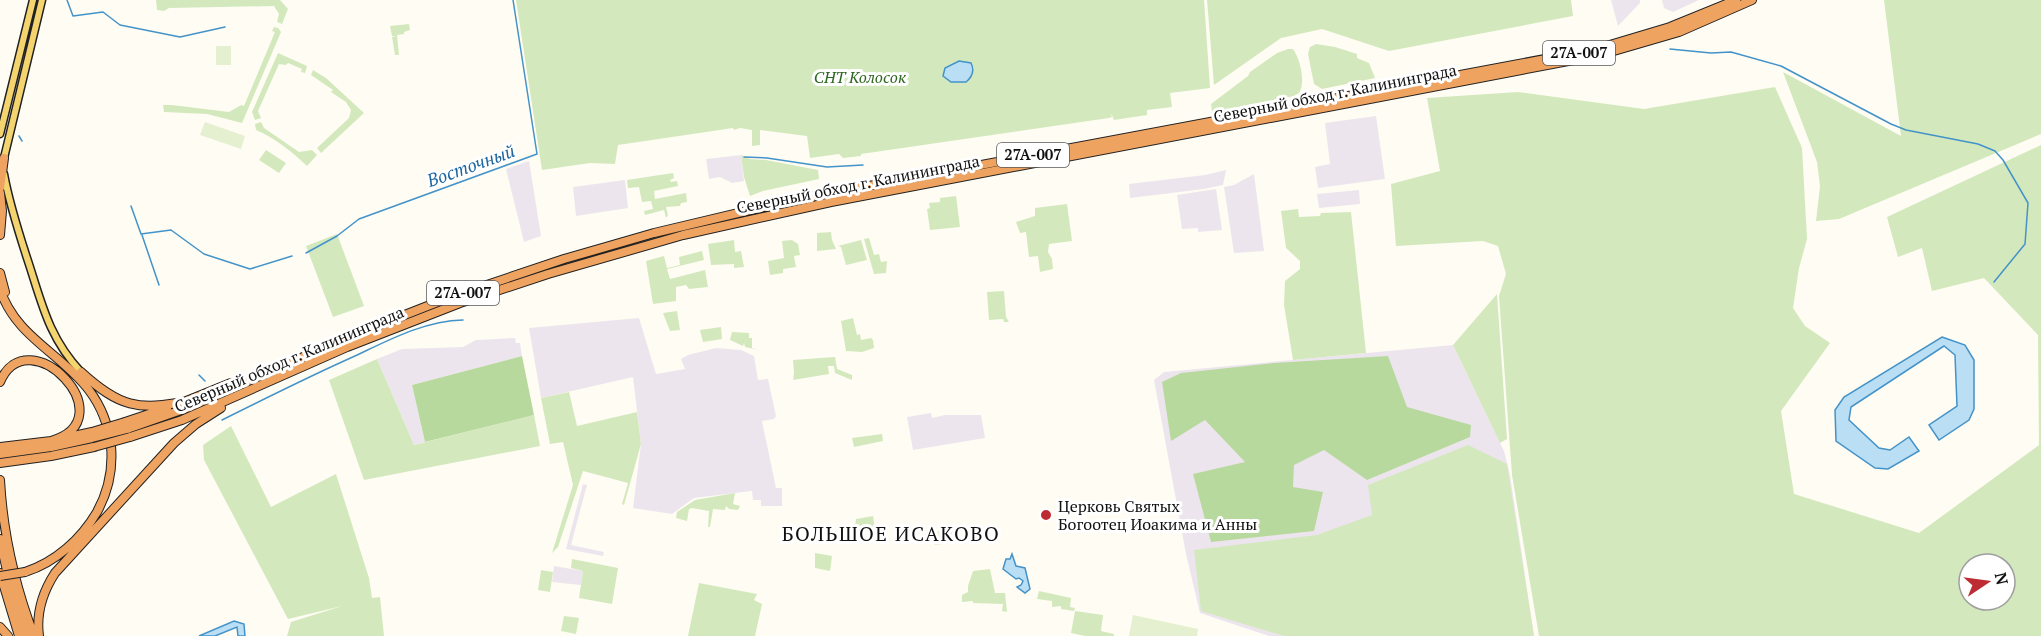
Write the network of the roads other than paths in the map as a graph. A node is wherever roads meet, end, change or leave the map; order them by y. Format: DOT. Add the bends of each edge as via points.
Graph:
graph roads {
  1 [pos="33,0"];
  2 [pos="42,0"];
  3 [pos="1736,0"];
  4 [pos="1752,0"];
  5 [pos="29,20"];
  6 [pos="37,22"];
  7 [pos="31,30"];
  8 [pos="0,134"];
  9 [pos="4,158"];
  10 [pos="3,167"];
  11 [pos="0,188"];
  12 [pos="0,193"];
  13 [pos="0,235"];
  14 [pos="0,273"];
  15 [pos="0,289"];
  16 [pos="282,366"];
  17 [pos="81,372"];
  18 [pos="0,382"];
  19 [pos="249,390"];
  20 [pos="188,400"];
  21 [pos="126,425"];
  22 [pos="92,435"];
  23 [pos="51,441"];
  24 [pos="0,447"];
  25 [pos="22,452"];
  26 [pos="0,454"];
  27 [pos="0,463"];
  28 [pos="0,480"];
  29 [pos="0,539"];
  30 [pos="0,574"];
  31 [pos="0,627"];
  32 [pos="8,636"];
  33 [pos="19,636"];
  34 [pos="26,636"];
  35 [pos="34,636"];
  36 [pos="39,636"];
  1 -- 5 [label="main road"];
  2 -- 6 [label="main road"];
  3 -- 16 [label="highway, Северный обход г. Калининграда / 27А-007" via="1670,27 1593,50 838,191 704,220 612,244 479,287"];
  4 -- 19 [label="highway, Северный обход г. Калининграда / 27А-007" via="1679,32 1600,56 841,200 683,235 459,303"];
  5 -- 6 [label="main road" via="32,25"];
  5 -- 7 [label="main road"];
  6 -- 7 [label="main road"];
  7 -- 8 [label="main road"];
  7 -- 9 [label="main road"];
  9 -- 10 [label="highway"];
  10 -- 11 [label="highway"];
  10 -- 17 [label="main road" via="11,210 46,320"];
  12 -- 13 [label="highway"];
  14 -- 17 [label="highway" via="7,297 18,314"];
  15 -- 30 [label="highway, bridge" via="18,320 89,387 105,416 112,462 102,502 91,522 61,554 25,572"];
  16 -- 20 [label="highway"];
  16 -- 21 [label="highway, Северный обход г. Калининграда / 27А-007" via="187,408"];
  17 -- 20 [label="highway" via="128,404 165,405"];
  18 -- 23 [label="highway" via="12,366 30,360 48,364 68,382 78,397 79,417 69,433"];
  19 -- 25 [label="highway, Северный обход г. Калининграда / 27А-007, bridge" via="130,438 94,447"];
  19 -- 36 [label="highway" via="182,436 63,564 43,595"];
  20 -- 21 [label="highway"];
  21 -- 22 [label="highway, bridge"];
  22 -- 23 [label="highway"];
  22 -- 25 [label="highway"];
  23 -- 25 [label="highway"];
  24 -- 25 [label="highway"];
  25 -- 26 [label="highway"];
  25 -- 27 [label="highway"];
  28 -- 35 [label="highway" via="12,562"];
  29 -- 34 [label="highway"];
  30 -- 33 [label="highway"];
  31 -- 32 [label="highway"];
}
